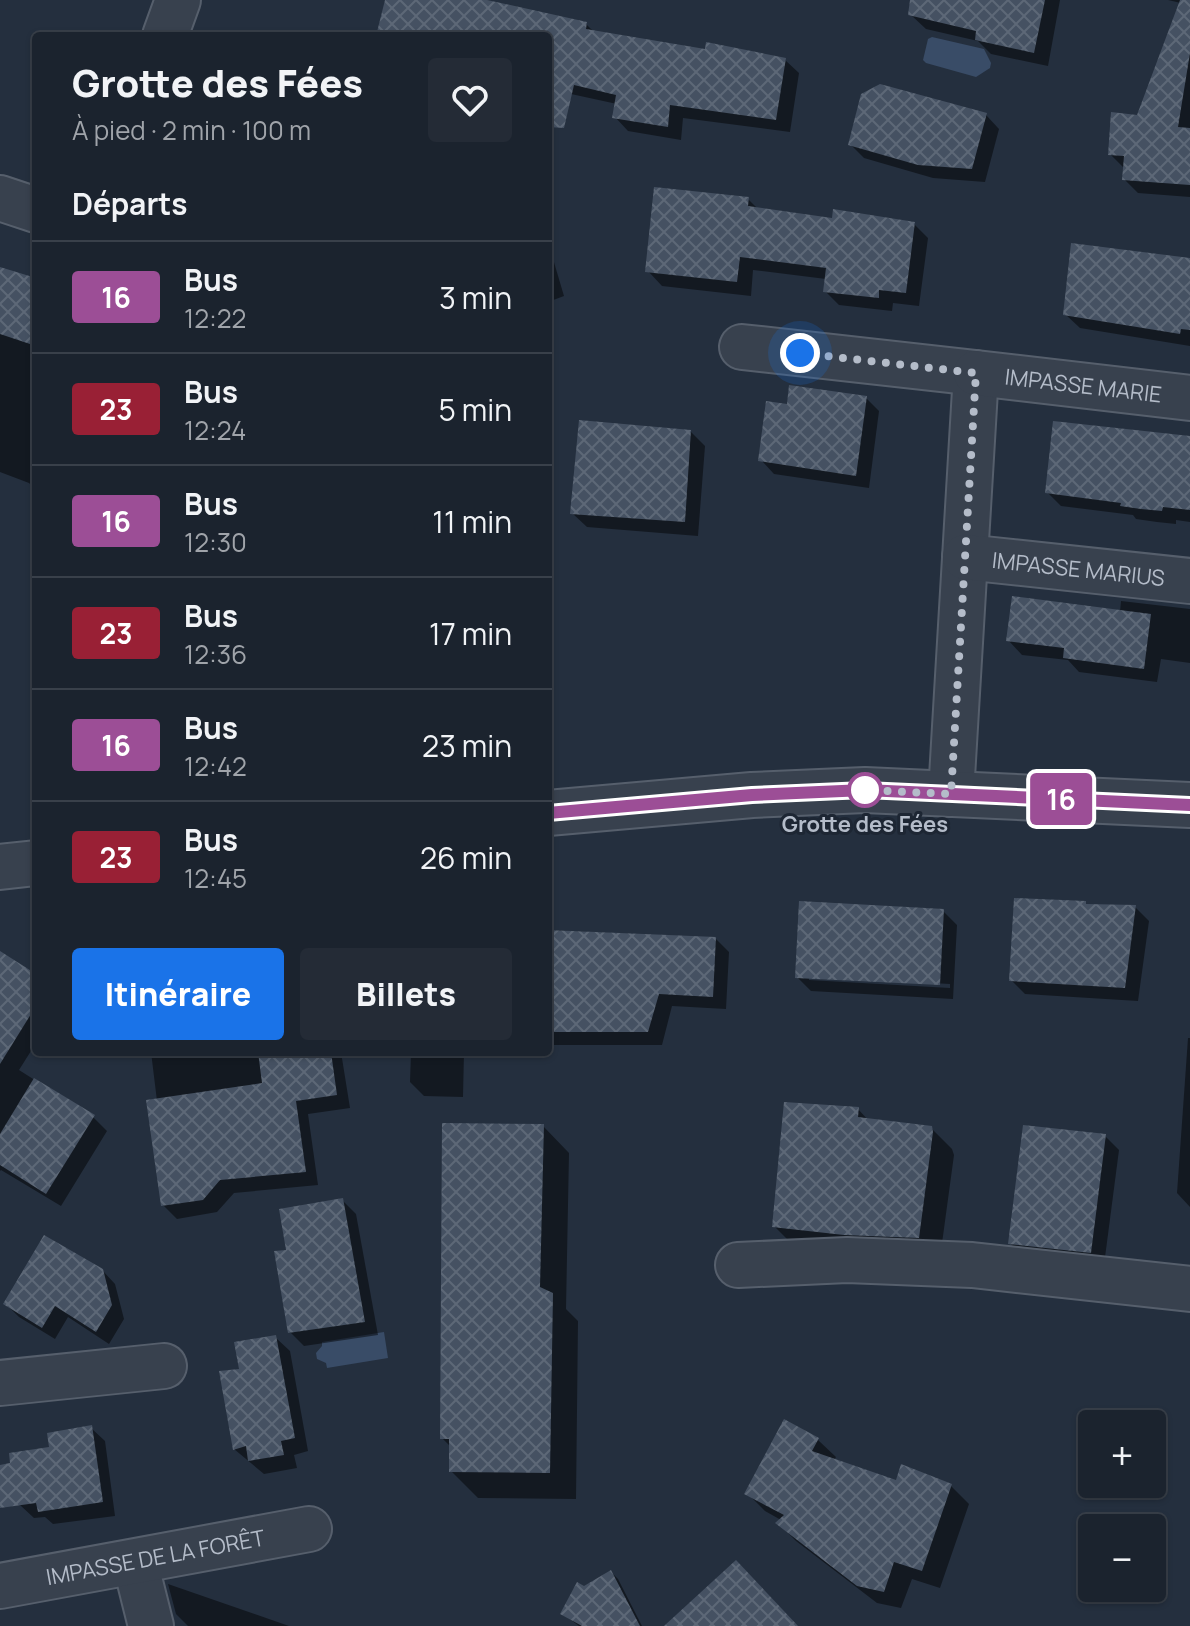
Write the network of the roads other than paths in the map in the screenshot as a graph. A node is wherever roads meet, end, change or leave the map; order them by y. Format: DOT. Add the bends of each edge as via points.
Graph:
graph roads {
  1 [pos="178,0"];
  2 [pos="166,32"];
  3 [pos="0,198"];
  4 [pos="32,209"];
  5 [pos="742,347"];
  6 [pos="976,373"];
  7 [pos="1190,398"];
  8 [pos="965,557"];
  9 [pos="1190,581"];
  10 [pos="951,794"];
  11 [pos="1190,805"];
  12 [pos="552,813"];
  13 [pos="32,863"];
  14 [pos="0,867"];
  15 [pos="738,1265"];
  16 [pos="1190,1289"];
  17 [pos="164,1366"];
  18 [pos="0,1383"];
  19 [pos="309,1529"];
  20 [pos="135,1562"];
  21 [pos="0,1586"];
  22 [pos="151,1626"];
  1 -- 2 [label="street"];
  3 -- 4 [label="street"];
  5 -- 6 [label="street"];
  6 -- 7 [label="street, IMPASSE MARIE"];
  6 -- 8 [label="street, IMPASSE MARIUS"];
  8 -- 9 [label="street, IMPASSE MARIUS"];
  8 -- 10 [label="street, IMPASSE MARIUS"];
  10 -- 11 [label="street"];
  10 -- 12 [label="street" via="865,790 752,795"];
  13 -- 14 [label="street"];
  15 -- 16 [label="street" via="847,1260 972,1265"];
  17 -- 18 [label="street"];
  19 -- 20 [label="street, IMPASSE DE LA FORÊT"];
  20 -- 21 [label="street, IMPASSE DE LA FORÊT"];
  20 -- 22 [label="street"];
}
